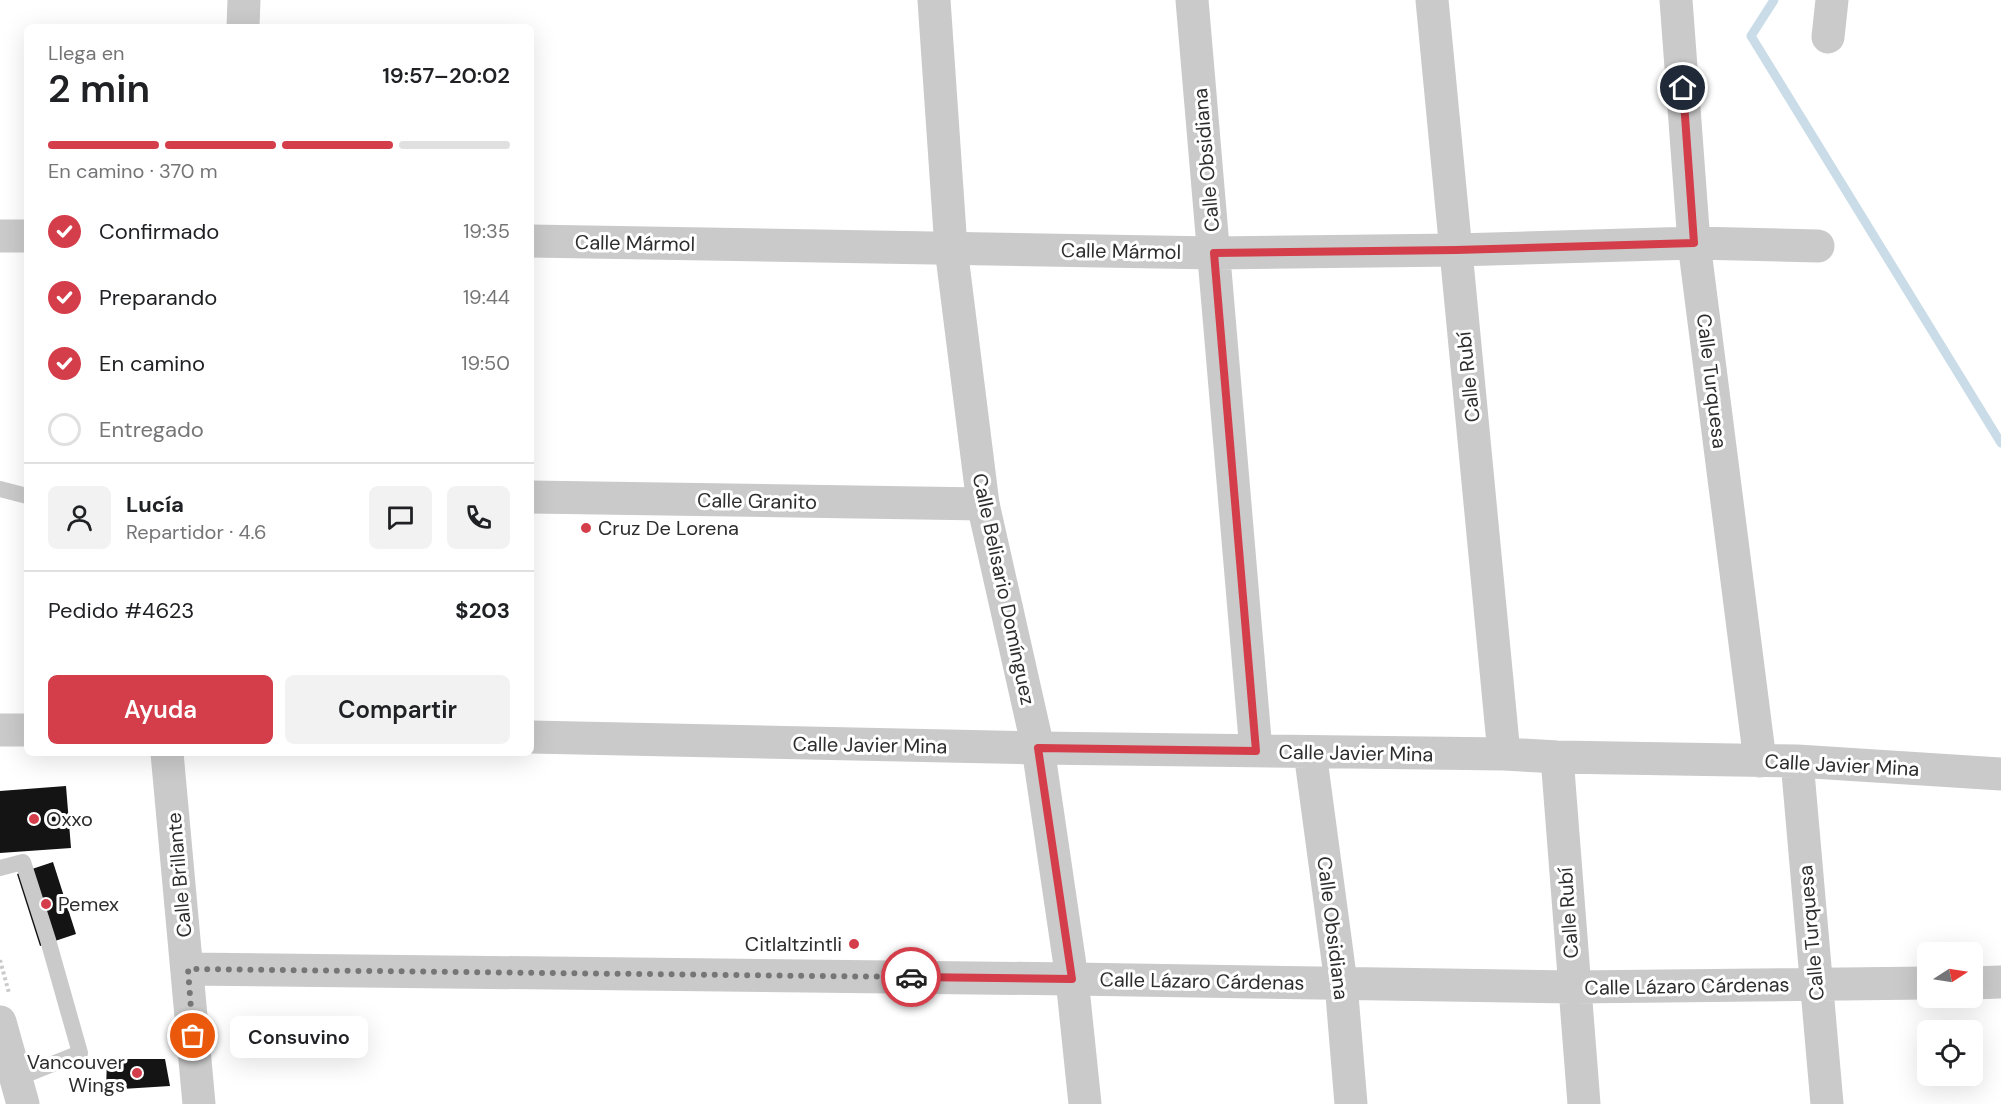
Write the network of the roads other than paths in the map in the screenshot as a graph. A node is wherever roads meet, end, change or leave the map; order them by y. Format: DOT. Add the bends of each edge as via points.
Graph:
graph roads {
  1 [pos="243,0"];
  2 [pos="934,0"];
  3 [pos="1192,0"];
  4 [pos="1432,0"];
  5 [pos="1676,0"];
  6 [pos="1832,0"];
  7 [pos="243,24"];
  8 [pos="1828,37"];
  9 [pos="0,236"];
  10 [pos="24,236"];
  11 [pos="534,241"];
  12 [pos="1694,243"];
  13 [pos="1818,246"];
  14 [pos="951,248"];
  15 [pos="1456,250"];
  16 [pos="1214,253"];
  17 [pos="0,489"];
  18 [pos="24,495"];
  19 [pos="534,497"];
  20 [pos="983,504"];
  21 [pos="0,730"];
  22 [pos="24,730"];
  23 [pos="534,737"];
  24 [pos="1038,748"];
  25 [pos="1256,751"];
  26 [pos="1310,752"];
  27 [pos="1504,754"];
  28 [pos="167,756"];
  29 [pos="1557,757"];
  30 [pos="1760,761"];
  31 [pos="1797,761"];
  32 [pos="2001,774"];
  33 [pos="0,868"];
  34 [pos="188,969"];
  35 [pos="1072,979"];
  36 [pos="2001,982"];
  37 [pos="1341,983"];
  38 [pos="1917,983"];
  39 [pos="1983,983"];
  40 [pos="1816,984"];
  41 [pos="1574,987"];
  42 [pos="0,1022"];
  43 [pos="19,1091"];
  44 [pos="199,1104"];
  45 [pos="1085,1104"];
  46 [pos="1351,1104"];
  47 [pos="1584,1104"];
  48 [pos="1827,1104"];
  1 -- 7 [label="street"];
  2 -- 14 [label="street, Calle Belisario Domínguez"];
  3 -- 16 [label="street, Calle Obsidiana"];
  4 -- 15 [label="street, Calle Rubí"];
  5 -- 12 [label="street, Calle Turquesa"];
  6 -- 8 [label="street"];
  9 -- 10 [label="street"];
  11 -- 14 [label="street, Calle Mármol"];
  12 -- 13 [label="street, Calle Mármol"];
  12 -- 15 [label="street, Calle Mármol"];
  12 -- 30 [label="street, Calle Turquesa"];
  14 -- 16 [label="street, Calle Mármol"];
  14 -- 20 [label="street, Calle Belisario Domínguez"];
  15 -- 16 [label="street, Calle Mármol"];
  15 -- 27 [label="street, Calle Rubí"];
  16 -- 25 [label="street, Calle Obsidiana"];
  17 -- 18 [label="lane"];
  19 -- 20 [label="street, Calle Granito"];
  20 -- 24 [label="street, Calle Belisario Domínguez"];
  21 -- 22 [label="street"];
  23 -- 24 [label="street, Calle Javier Mina"];
  24 -- 25 [label="street, Calle Javier Mina"];
  24 -- 35 [label="street, Calle Belisario Domínguez"];
  25 -- 26 [label="street, Calle Javier Mina"];
  26 -- 27 [label="street, Calle Javier Mina"];
  26 -- 37 [label="street, Calle Obsidiana"];
  27 -- 29 [label="street, Calle Javier Mina"];
  28 -- 34 [label="street, Calle Brillante"];
  29 -- 30 [label="street, Calle Javier Mina"];
  29 -- 41 [label="street, Calle Rubí"];
  30 -- 31 [label="street, Calle Javier Mina"];
  31 -- 32 [label="street, Calle Javier Mina"];
  31 -- 40 [label="street, Calle Turquesa"];
  33 -- 43 [label="lane" via="23,862 80,1053"];
  34 -- 35 [label="street, Calle Lázaro Cárdenas"];
  34 -- 44 [label="street, Calle Brillante"];
  35 -- 37 [label="street, Calle Lázaro Cárdenas"];
  35 -- 45 [label="street, Calle Belisario Domínguez"];
  36 -- 39 [label="street"];
  37 -- 41 [label="street, Calle Lázaro Cárdenas"];
  37 -- 46 [label="street, Calle Obsidiana"];
  38 -- 40 [label="street, Calle Lázaro Cárdenas"];
  40 -- 41 [label="street, Calle Lázaro Cárdenas"];
  40 -- 48 [label="street, Calle Turquesa"];
  41 -- 47 [label="street, Calle Rubí"];
  42 -- 43 [label="street"];
}
